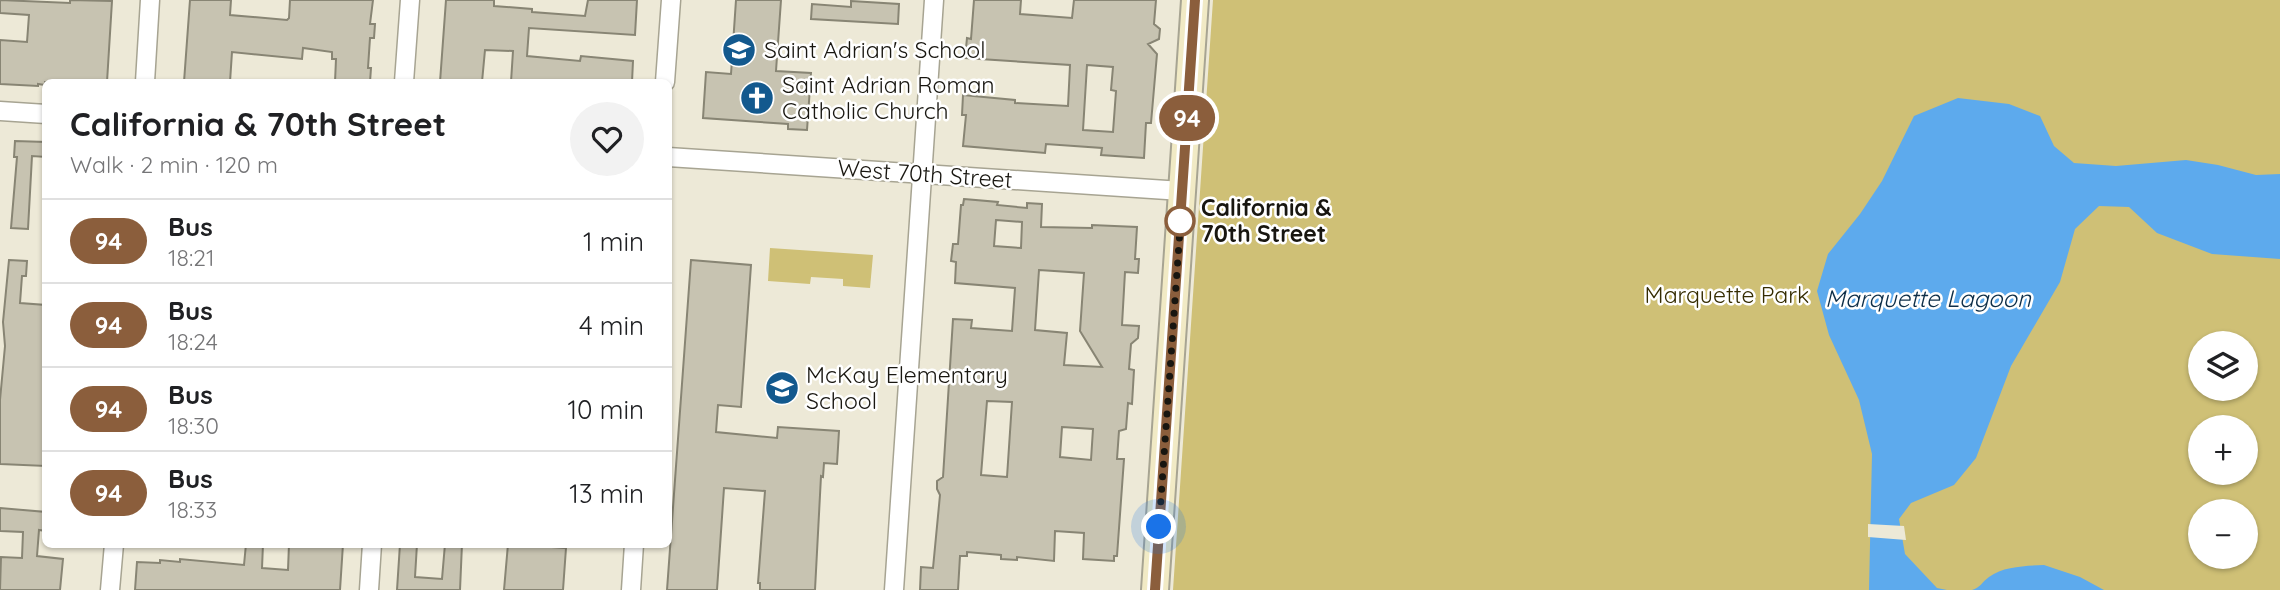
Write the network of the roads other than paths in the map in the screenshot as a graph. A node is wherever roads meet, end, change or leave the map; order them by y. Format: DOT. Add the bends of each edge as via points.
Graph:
graph roads {
  1 [pos="150,0"];
  2 [pos="410,0"];
  3 [pos="671,0"];
  4 [pos="934,0"];
  5 [pos="1195,0"];
  6 [pos="145,79"];
  7 [pos="404,79"];
  8 [pos="665,79"];
  9 [pos="0,111"];
  10 [pos="42,114"];
  11 [pos="672,157"];
  12 [pos="923,174"];
  13 [pos="1182,191"];
  14 [pos="114,548"];
  15 [pos="372,548"];
  16 [pos="634,548"];
  17 [pos="110,590"];
  18 [pos="369,590"];
  19 [pos="631,590"];
  20 [pos="894,590"];
  21 [pos="1155,590"];
  1 -- 6 [label="street"];
  2 -- 7 [label="street"];
  3 -- 8 [label="street"];
  4 -- 12 [label="street"];
  5 -- 13 [label="street"];
  9 -- 10 [label="street"];
  11 -- 12 [label="street, West 70th Street"];
  12 -- 13 [label="street, West 70th Street"];
  12 -- 20 [label="street"];
  13 -- 21 [label="street"];
  14 -- 17 [label="street"];
  15 -- 18 [label="street"];
  16 -- 19 [label="street"];
}
